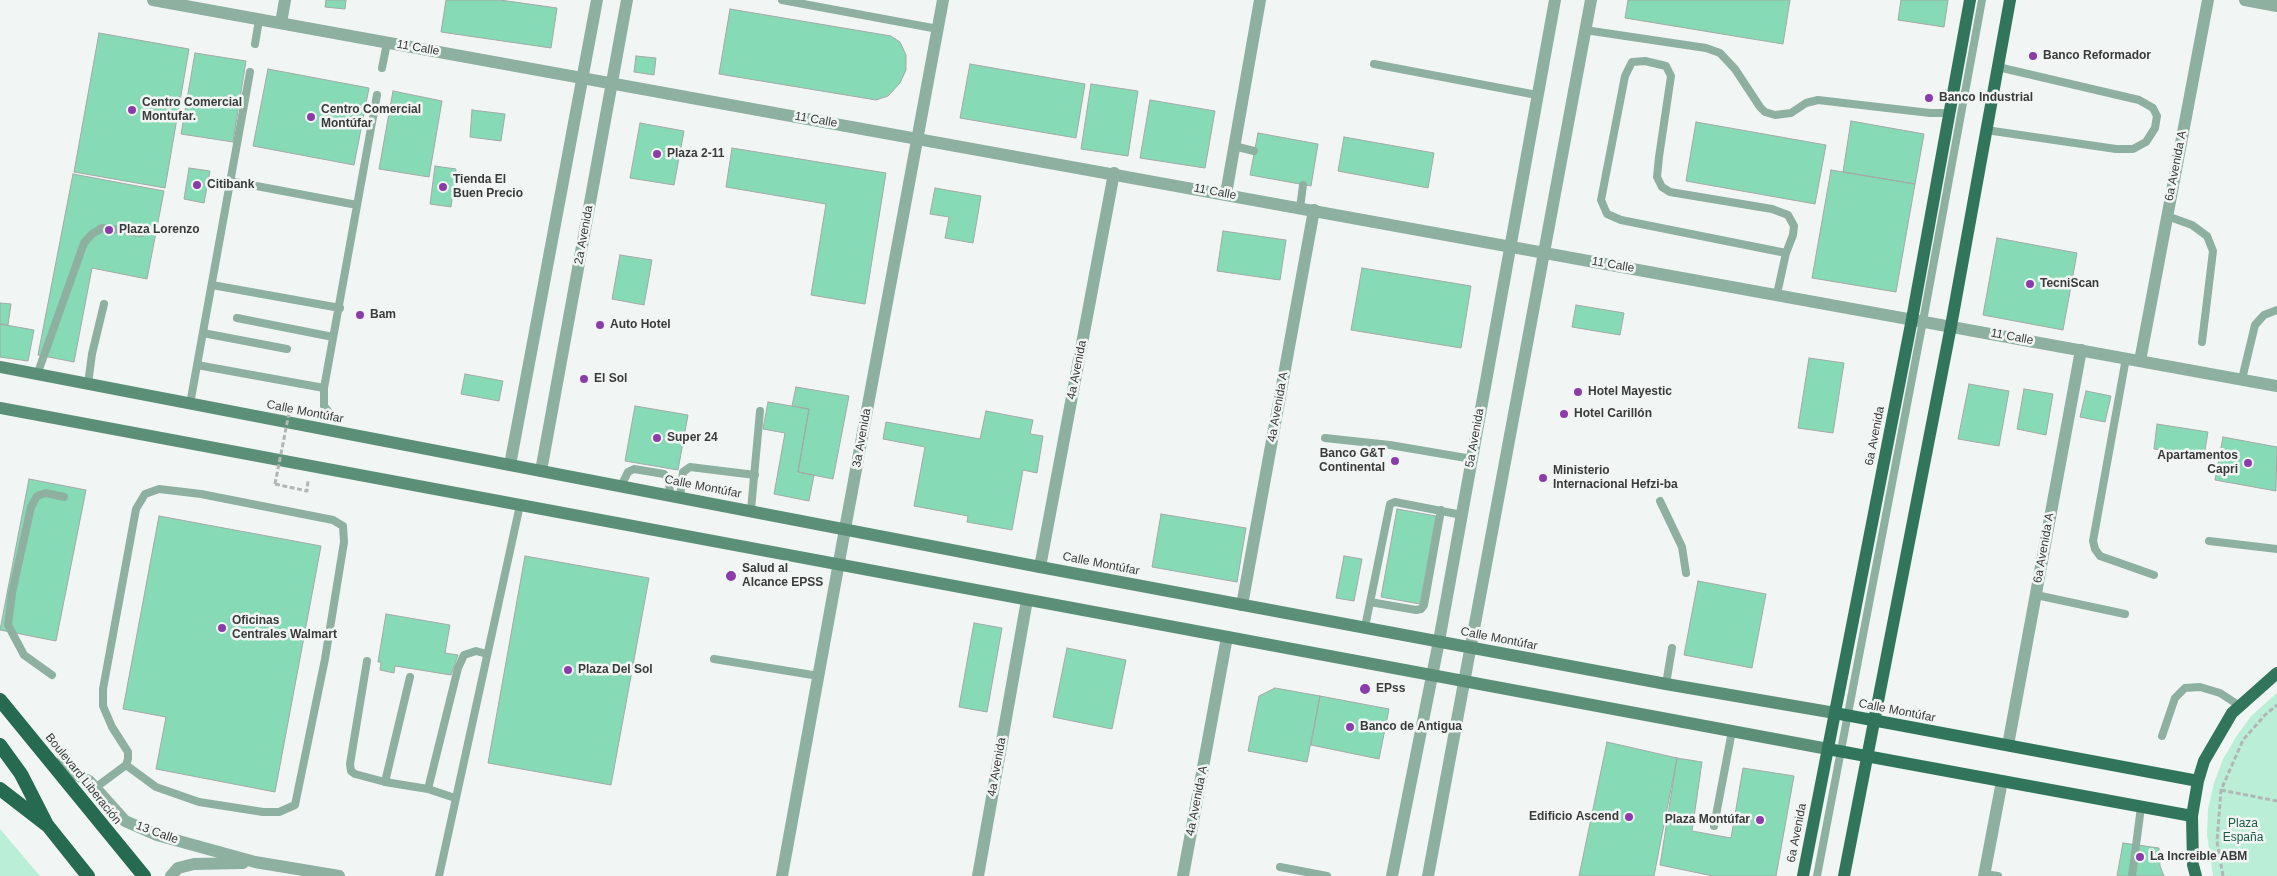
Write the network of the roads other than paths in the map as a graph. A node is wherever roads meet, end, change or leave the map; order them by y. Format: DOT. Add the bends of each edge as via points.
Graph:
graph roads {
  1 [pos="153,0"];
  2 [pos="286,0"];
  3 [pos="597,0"];
  4 [pos="627,0"];
  5 [pos="782,0"];
  6 [pos="943,0"];
  7 [pos="1260,0"];
  8 [pos="1555,0"];
  9 [pos="1591,0"];
  10 [pos="1970,0"];
  11 [pos="1982,0"];
  12 [pos="2010,0"];
  13 [pos="2208,0"];
  14 [pos="2244,0"];
  15 [pos="2277,6"];
  16 [pos="259,20"];
  17 [pos="281,23"];
  18 [pos="938,29"];
  19 [pos="1585,30"];
  20 [pos="387,42"];
  21 [pos="255,44"];
  22 [pos="1374,64"];
  23 [pos="1998,67"];
  24 [pos="382,68"];
  25 [pos="250,72"];
  26 [pos="584,78"];
  27 [pos="612,83"];
  28 [pos="1537,94"];
  29 [pos="377,95"];
  30 [pos="1950,113"];
  31 [pos="1986,130"];
  32 [pos="917,139"];
  33 [pos="1234,146"];
  34 [pos="1254,151"];
  35 [pos="1114,173"];
  36 [pos="230,182"];
  37 [pos="1303,185"];
  38 [pos="1226,194"];
  39 [pos="358,205"];
  40 [pos="1300,208"];
  41 [pos="1314,210"];
  42 [pos="2167,216"];
  43 [pos="142,233"];
  44 [pos="1511,246"];
  45 [pos="1544,252"];
  46 [pos="1786,253"];
  47 [pos="212,286"];
  48 [pos="1777,294"];
  49 [pos="104,304"];
  50 [pos="340,308"];
  51 [pos="2277,310"];
  52 [pos="237,318"];
  53 [pos="1918,320"];
  54 [pos="1951,326"];
  55 [pos="202,333"];
  56 [pos="333,337"];
  57 [pos="2202,342"];
  58 [pos="287,349"];
  59 [pos="2081,350"];
  60 [pos="2126,358"];
  61 [pos="2140,361"];
  62 [pos="197,364"];
  63 [pos="0,368"];
  64 [pos="38,375"];
  65 [pos="2242,379"];
  66 [pos="88,384"];
  67 [pos="2277,386"];
  68 [pos="324,388"];
  69 [pos="190,404"];
  70 [pos="0,408"];
  71 [pos="760,411"];
  72 [pos="329,412"];
  73 [pos="1325,438"];
  74 [pos="1472,459"];
  75 [pos="510,465"];
  76 [pos="541,471"];
  77 [pos="756,475"];
  78 [pos="621,486"];
  79 [pos="675,496"];
  80 [pos="64,497"];
  81 [pos="1660,501"];
  82 [pos="520,505"];
  83 [pos="751,510"];
  84 [pos="1441,510"];
  85 [pos="1462,514"];
  86 [pos="845,529"];
  87 [pos="2209,541"];
  88 [pos="2277,549"];
  89 [pos="839,565"];
  90 [pos="1040,567"];
  91 [pos="1686,573"];
  92 [pos="2154,575"];
  93 [pos="2036,595"];
  94 [pos="1027,600"];
  95 [pos="1370,602"];
  96 [pos="1242,605"];
  97 [pos="2125,614"];
  98 [pos="1365,627"];
  99 [pos="1227,637"];
  100 [pos="1439,641"];
  101 [pos="1471,648"];
  102 [pos="1672,648"];
  103 [pos="487,654"];
  104 [pos="714,659"];
  105 [pos="367,661"];
  106 [pos="2277,673"];
  107 [pos="52,675"];
  108 [pos="410,676"];
  109 [pos="819,676"];
  110 [pos="1432,676"];
  111 [pos="1465,681"];
  112 [pos="1666,684"];
  113 [pos="0,700"];
  114 [pos="2240,706"];
  115 [pos="1841,714"];
  116 [pos="1875,720"];
  117 [pos="1732,731"];
  118 [pos="2162,736"];
  119 [pos="0,745"];
  120 [pos="2008,745"];
  121 [pos="1834,750"];
  122 [pos="1868,756"];
  123 [pos="49,761"];
  124 [pos="126,765"];
  125 [pos="2198,780"];
  126 [pos="2002,781"];
  127 [pos="385,782"];
  128 [pos="95,788"];
  129 [pos="0,789"];
  130 [pos="428,789"];
  131 [pos="455,798"];
  132 [pos="2141,807"];
  133 [pos="2192,816"];
  134 [pos="48,826"];
  135 [pos="1714,826"];
  136 [pos="255,862"];
  137 [pos="1280,868"];
  138 [pos="1985,875"];
  139 [pos="88,876"];
  140 [pos="144,876"];
  141 [pos="171,876"];
  142 [pos="339,876"];
  143 [pos="439,876"];
  144 [pos="782,876"];
  145 [pos="978,876"];
  146 [pos="1182,876"];
  147 [pos="1327,876"];
  148 [pos="1392,876"];
  149 [pos="1428,876"];
  150 [pos="1803,876"];
  151 [pos="1817,876"];
  152 [pos="1844,876"];
  153 [pos="1998,876"];
  154 [pos="2132,876"];
  155 [pos="2196,876"];
  1 -- 16 [label="street, 11 Calle"];
  2 -- 17 [label="street"];
  3 -- 26 [label="street"];
  4 -- 27 [label="street, 2a Avenida"];
  5 -- 18 [label="lane"];
  6 -- 18 [label="street, 3a Avenida"];
  7 -- 33 [label="street"];
  8 -- 28 [label="street, 5a Avenida"];
  9 -- 19 [label="street"];
  10 -- 30 [label="main road, 6a Avenida"];
  11 -- 53 [label="lane"];
  12 -- 23 [label="main road"];
  13 -- 42 [label="street, 6a Avenida A"];
  14 -- 15 [label="street"];
  16 -- 17 [label="street, 11 Calle"];
  16 -- 21 [label="lane"];
  17 -- 20 [label="street, 11 Calle"];
  18 -- 32 [label="street, 3a Avenida"];
  19 -- 30 [label="lane" via="1706,48 1720,53 1735,69 1760,107 1775,115 1791,113 1806,103 1818,100"];
  19 -- 45 [label="street"];
  20 -- 24 [label="lane"];
  20 -- 26 [label="street, 11 Calle"];
  22 -- 28 [label="lane"];
  23 -- 31 [label="main road"];
  23 -- 31 [label="lane" via="2140,100 2153,108 2157,116 2155,128 2146,142 2133,149"];
  25 -- 36 [label="lane"];
  26 -- 27 [label="street, 11 Calle"];
  26 -- 75 [label="street"];
  27 -- 32 [label="street, 11 Calle"];
  27 -- 76 [label="street, 2a Avenida"];
  28 -- 44 [label="street, 5a Avenida"];
  29 -- 39 [label="lane"];
  30 -- 53 [label="main road, 6a Avenida"];
  31 -- 54 [label="main road"];
  32 -- 35 [label="street, 11 Calle"];
  32 -- 86 [label="street, 3a Avenida"];
  33 -- 34 [label="lane"];
  33 -- 38 [label="street"];
  35 -- 38 [label="street, 11 Calle"];
  35 -- 90 [label="street, 4a Avenida"];
  36 -- 39 [label="lane"];
  36 -- 47 [label="lane"];
  37 -- 40 [label="lane"];
  38 -- 40 [label="street, 11 Calle"];
  39 -- 50 [label="lane"];
  40 -- 41 [label="street, 11 Calle"];
  41 -- 44 [label="street, 11 Calle"];
  41 -- 96 [label="street, 4a Avenida A"];
  42 -- 57 [label="lane" via="2192,225 2207,236 2213,251"];
  42 -- 61 [label="street, 6a Avenida A"];
  43 -- 64 [label="lane" via="102,228 84,243"];
  44 -- 45 [label="street, 11 Calle"];
  44 -- 74 [label="street, 5a Avenida"];
  45 -- 48 [label="street, 11 Calle"];
  45 -- 101 [label="street"];
  46 -- 46 [label="lane" via="1794,226 1788,215 1772,209 1670,192 1662,186 1657,177 1670,76 1666,66 1645,61 1632,62 1626,76 1601,200 1607,214 1620,220"];
  46 -- 48 [label="lane"];
  47 -- 50 [label="lane"];
  47 -- 55 [label="lane"];
  48 -- 53 [label="street, 11 Calle"];
  49 -- 66 [label="lane"];
  50 -- 56 [label="lane"];
  51 -- 65 [label="lane" via="2264,315 2256,325"];
  52 -- 56 [label="lane"];
  53 -- 54 [label="street, 11 Calle"];
  53 -- 115 [label="main road, 6a Avenida"];
  54 -- 59 [label="street, 11 Calle"];
  54 -- 116 [label="main road"];
  55 -- 58 [label="lane"];
  55 -- 62 [label="lane"];
  56 -- 68 [label="lane"];
  59 -- 60 [label="street, 11 Calle"];
  59 -- 93 [label="street, 6a Avenida A"];
  60 -- 61 [label="street, 11 Calle"];
  60 -- 92 [label="lane" via="2093,541 2100,556"];
  61 -- 65 [label="street, 11 Calle"];
  62 -- 68 [label="lane"];
  62 -- 69 [label="lane"];
  63 -- 64 [label="main road, Calle Montúfar"];
  64 -- 66 [label="main road, Calle Montúfar"];
  65 -- 67 [label="street, 11 Calle"];
  66 -- 69 [label="main road, Calle Montúfar"];
  68 -- 72 [label="lane" via="324,406"];
  69 -- 75 [label="main road, Calle Montúfar"];
  70 -- 82 [label="main road"];
  71 -- 77 [label="lane"];
  73 -- 74 [label="lane"];
  74 -- 85 [label="street, 5a Avenida"];
  75 -- 76 [label="main road, Calle Montúfar"];
  76 -- 78 [label="main road, Calle Montúfar"];
  77 -- 79 [label="lane" via="690,467 683,472"];
  77 -- 83 [label="lane"];
  78 -- 79 [label="main road, Calle Montúfar"];
  78 -- 79 [label="lane" via="628,472 634,468 664,474"];
  79 -- 83 [label="main road, Calle Montúfar"];
  80 -- 107 [label="lane" via="46,493 36,496 31,507 8,626 24,655"];
  81 -- 91 [label="lane" via="1682,547"];
  82 -- 89 [label="main road"];
  82 -- 103 [label="lane"];
  83 -- 86 [label="main road, Calle Montúfar"];
  84 -- 85 [label="lane"];
  84 -- 95 [label="lane" via="1395,502 1390,504"];
  84 -- 95 [label="lane" via="1421,609"];
  85 -- 100 [label="street, 5a Avenida"];
  86 -- 89 [label="street, 3a Avenida"];
  86 -- 90 [label="main road, Calle Montúfar"];
  87 -- 88 [label="lane"];
  89 -- 94 [label="main road"];
  89 -- 109 [label="street, 3a Avenida"];
  90 -- 96 [label="main road, Calle Montúfar"];
  93 -- 97 [label="lane"];
  93 -- 120 [label="street, 6a Avenida A"];
  94 -- 99 [label="main road"];
  94 -- 145 [label="street, 4a Avenida"];
  95 -- 98 [label="lane"];
  96 -- 98 [label="main road, Calle Montúfar"];
  98 -- 100 [label="main road, Calle Montúfar"];
  99 -- 110 [label="main road"];
  99 -- 146 [label="street, 4a Avenida A"];
  100 -- 101 [label="main road, Calle Montúfar"];
  100 -- 110 [label="street, 5a Avenida"];
  101 -- 111 [label="street"];
  101 -- 112 [label="main road, Calle Montúfar"];
  102 -- 112 [label="lane"];
  103 -- 130 [label="lane" via="476,651 464,655 458,668"];
  103 -- 131 [label="lane"];
  104 -- 109 [label="lane"];
  105 -- 127 [label="lane" via="351,771"];
  106 -- 114 [label="main road"];
  108 -- 127 [label="lane"];
  109 -- 144 [label="street, 3a Avenida"];
  110 -- 111 [label="main road"];
  110 -- 148 [label="street, 5a Avenida"];
  111 -- 117 [label="main road"];
  111 -- 149 [label="street"];
  112 -- 115 [label="main road, Calle Montúfar"];
  113 -- 123 [label="highway, Boulevard Liberación"];
  114 -- 118 [label="lane" via="2220,693 2200,687 2186,688 2175,698"];
  114 -- 125 [label="main road" via="2232,713 2204,761"];
  115 -- 116 [label="main road, Calle Montúfar"];
  115 -- 121 [label="main road, 6a Avenida"];
  116 -- 120 [label="main road, Calle Montúfar"];
  116 -- 122 [label="main road"];
  117 -- 121 [label="main road"];
  117 -- 135 [label="lane"];
  119 -- 134 [label="highway" via="21,774"];
  120 -- 125 [label="main road, Calle Montúfar"];
  121 -- 122 [label="main road"];
  121 -- 150 [label="main road, 6a Avenida"];
  121 -- 151 [label="lane"];
  122 -- 126 [label="main road"];
  122 -- 152 [label="main road"];
  123 -- 128 [label="street, 13 Calle"];
  123 -- 140 [label="highway, Boulevard Liberación"];
  124 -- 124 [label="lane" via="156,787 198,802 263,812 279,812 295,805 325,658 344,542 343,526 333,520 201,494 159,489 144,494 136,509 103,689 103,706 128,752"];
  124 -- 128 [label="lane"];
  125 -- 133 [label="main road"];
  126 -- 132 [label="main road"];
  126 -- 138 [label="street"];
  127 -- 130 [label="lane"];
  128 -- 136 [label="street, 13 Calle" via="125,821 157,835"];
  129 -- 134 [label="highway"];
  130 -- 131 [label="lane"];
  131 -- 143 [label="lane"];
  132 -- 133 [label="main road"];
  132 -- 154 [label="lane"];
  133 -- 155 [label="main road"];
  134 -- 139 [label="highway"];
  136 -- 141 [label="street, 13 Calle" via="194,864 178,868"];
  136 -- 142 [label="street, 13 Calle"];
  137 -- 147 [label="lane"];
  138 -- 153 [label="lane"];
}
